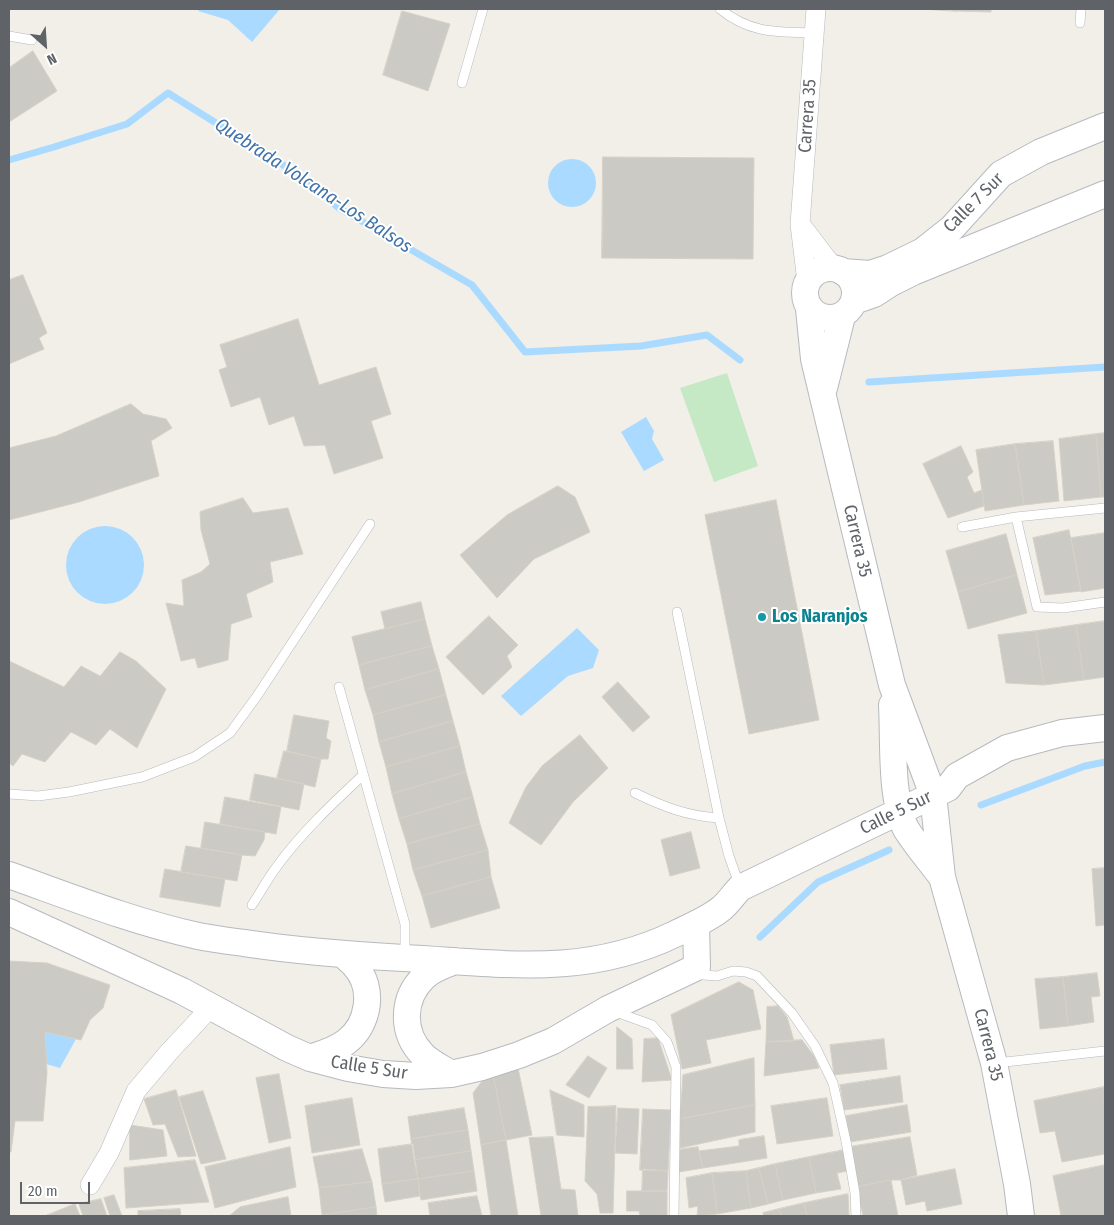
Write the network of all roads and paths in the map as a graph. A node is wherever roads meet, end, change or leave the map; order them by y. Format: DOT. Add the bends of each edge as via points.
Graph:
graph roads {
  1 [pos="483,9"];
  2 [pos="720,9"];
  3 [pos="816,9"];
  4 [pos="1081,9"];
  5 [pos="1080,22"];
  6 [pos="814,33"];
  7 [pos="9,36"];
  8 [pos="32,40"];
  9 [pos="462,84"];
  10 [pos="1105,126"];
  11 [pos="1105,194"];
  12 [pos="800,224"];
  13 [pos="839,270"];
  14 [pos="807,282"];
  15 [pos="848,308"];
  16 [pos="809,309"];
  17 [pos="822,396"];
  18 [pos="1105,508"];
  19 [pos="1016,517"];
  20 [pos="370,524"];
  21 [pos="962,527"];
  22 [pos="1105,602"];
  23 [pos="676,612"];
  24 [pos="892,685"];
  25 [pos="339,686"];
  26 [pos="1105,728"];
  27 [pos="363,775"];
  28 [pos="635,793"];
  29 [pos="9,794"];
  30 [pos="933,795"];
  31 [pos="900,810"];
  32 [pos="719,818"];
  33 [pos="11,874"];
  34 [pos="942,876"];
  35 [pos="740,888"];
  36 [pos="252,905"];
  37 [pos="11,915"];
  38 [pos="696,924"];
  39 [pos="344,955"];
  40 [pos="405,958"];
  41 [pos="456,961"];
  42 [pos="697,967"];
  43 [pos="211,1007"];
  44 [pos="608,1009"];
  45 [pos="1105,1051"];
  46 [pos="310,1058"];
  47 [pos="994,1063"];
  48 [pos="451,1074"];
  49 [pos="90,1185"];
  50 [pos="674,1216"];
  51 [pos="856,1216"];
  52 [pos="1021,1216"];
  1 -- 9 [label="lane"];
  2 -- 6 [label="lane" via="746,25 767,32"];
  3 -- 6 [label="street, Carrera 35"];
  4 -- 5 [label="lane"];
  6 -- 12 [label="street, Carrera 35"];
  7 -- 8 [label="lane"];
  10 -- 13 [label="street, Calle 7 Sur" via="1041,152 1001,174 952,228 923,251 870,274"];
  11 -- 15 [label="street, Calle 7 Sur" via="913,272"];
  12 -- 13 [label="street"];
  12 -- 14 [label="street, Carrera 35"];
  13 -- 14 [label="street" via="818,270"];
  13 -- 15 [label="street" via="854,284 856,293"];
  14 -- 16 [label="street" via="804,296"];
  15 -- 16 [label="street" via="833,318 816,315"];
  15 -- 17 [label="street, Carrera 35" via="830,359"];
  16 -- 17 [label="street, Carrera 35"];
  17 -- 24 [label="street, Carrera 35"];
  18 -- 19 [label="lane"];
  19 -- 21 [label="lane"];
  19 -- 22 [label="lane" via="1036,607 1063,608"];
  20 -- 29 [label="lane" via="230,733 194,757 142,777 38,796"];
  23 -- 32 [label="lane"];
  24 -- 30 [label="street, Carrera 35"];
  24 -- 31 [label="street, Carrera 35" via="896,788"];
  25 -- 27 [label="lane"];
  26 -- 30 [label="street, Calle 5 Sur" via="1062,734 1007,748 957,776 948,788"];
  27 -- 36 [label="lane" via="275,868"];
  27 -- 40 [label="lane" via="405,924"];
  28 -- 32 [label="lane" via="669,809"];
  30 -- 31 [label="street, Calle 5 Sur"];
  30 -- 34 [label="street, Carrera 35"];
  31 -- 34 [label="street, Carrera 35" via="906,828"];
  31 -- 35 [label="street, Calle 5 Sur"];
  32 -- 35 [label="lane"];
  33 -- 39 [label="street, Calle 5 Sur" via="143,922 200,936"];
  34 -- 47 [label="street, Carrera 35"];
  35 -- 38 [label="street, Calle 5 Sur" via="722,908"];
  37 -- 43 [label="street, Calle 5 Sur" via="138,969"];
  38 -- 41 [label="street, Calle 5 Sur" via="621,955 574,963 538,966"];
  38 -- 42 [label="street"];
  39 -- 40 [label="street, Calle 5 Sur"];
  39 -- 46 [label="street" via="364,982 367,998 365,1016 358,1031 345,1043"];
  40 -- 41 [label="street, Calle 5 Sur"];
  41 -- 48 [label="street" via="425,976 413,990 407,1006 406,1024 412,1042 423,1056"];
  42 -- 44 [label="street, Calle 5 Sur"];
  42 -- 51 [label="lane" via="703,975 746,972 757,976 792,1013 815,1046 833,1083 855,1193"];
  43 -- 46 [label="street, Calle 5 Sur"];
  43 -- 49 [label="street" via="136,1091 109,1153"];
  44 -- 48 [label="street, Calle 5 Sur" via="553,1041 482,1067"];
  44 -- 50 [label="lane" via="652,1025 667,1042 676,1067"];
  45 -- 47 [label="lane"];
  46 -- 48 [label="street, Calle 5 Sur" via="383,1074"];
  47 -- 52 [label="street, Carrera 35"];
}
